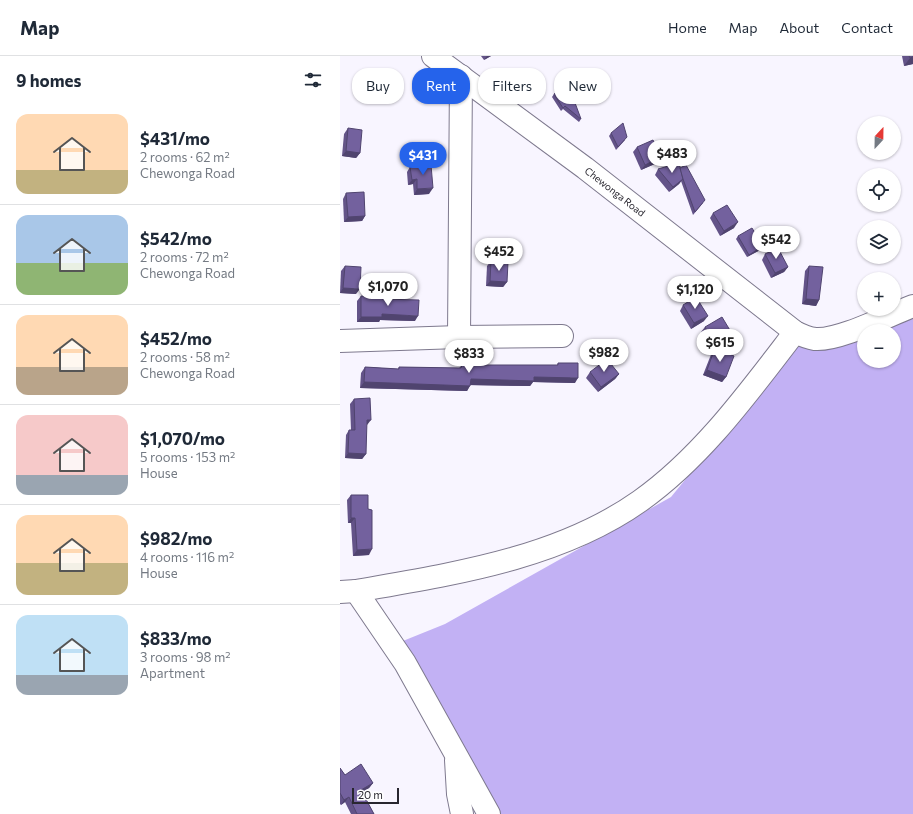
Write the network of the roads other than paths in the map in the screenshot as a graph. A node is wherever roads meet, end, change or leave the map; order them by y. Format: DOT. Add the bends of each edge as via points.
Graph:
graph roads {
  1 [pos="432,56"];
  2 [pos="449,68"];
  3 [pos="470,83"];
  4 [pos="461,104"];
  5 [pos="913,306"];
  6 [pos="795,332"];
  7 [pos="562,336"];
  8 [pos="459,337"];
  9 [pos="340,341"];
  10 [pos="348,592"];
  11 [pos="456,755"];
  12 [pos="462,814"];
  13 [pos="489,814"];
  1 -- 2 [label="street, Chewonga Road"];
  3 -- 6 [label="street, Chewonga Road" via="585,168"];
  4 -- 8 [label="street"];
  5 -- 6 [label="street, Chewonga Road" via="825,339 810,338"];
  6 -- 10 [label="street" via="743,398 681,467 640,501 615,516 560,543 488,566"];
  7 -- 8 [label="street"];
  8 -- 9 [label="street"];
  10 -- 11 [label="street" via="405,663"];
  11 -- 12 [label="street"];
  11 -- 13 [label="street"];
}
